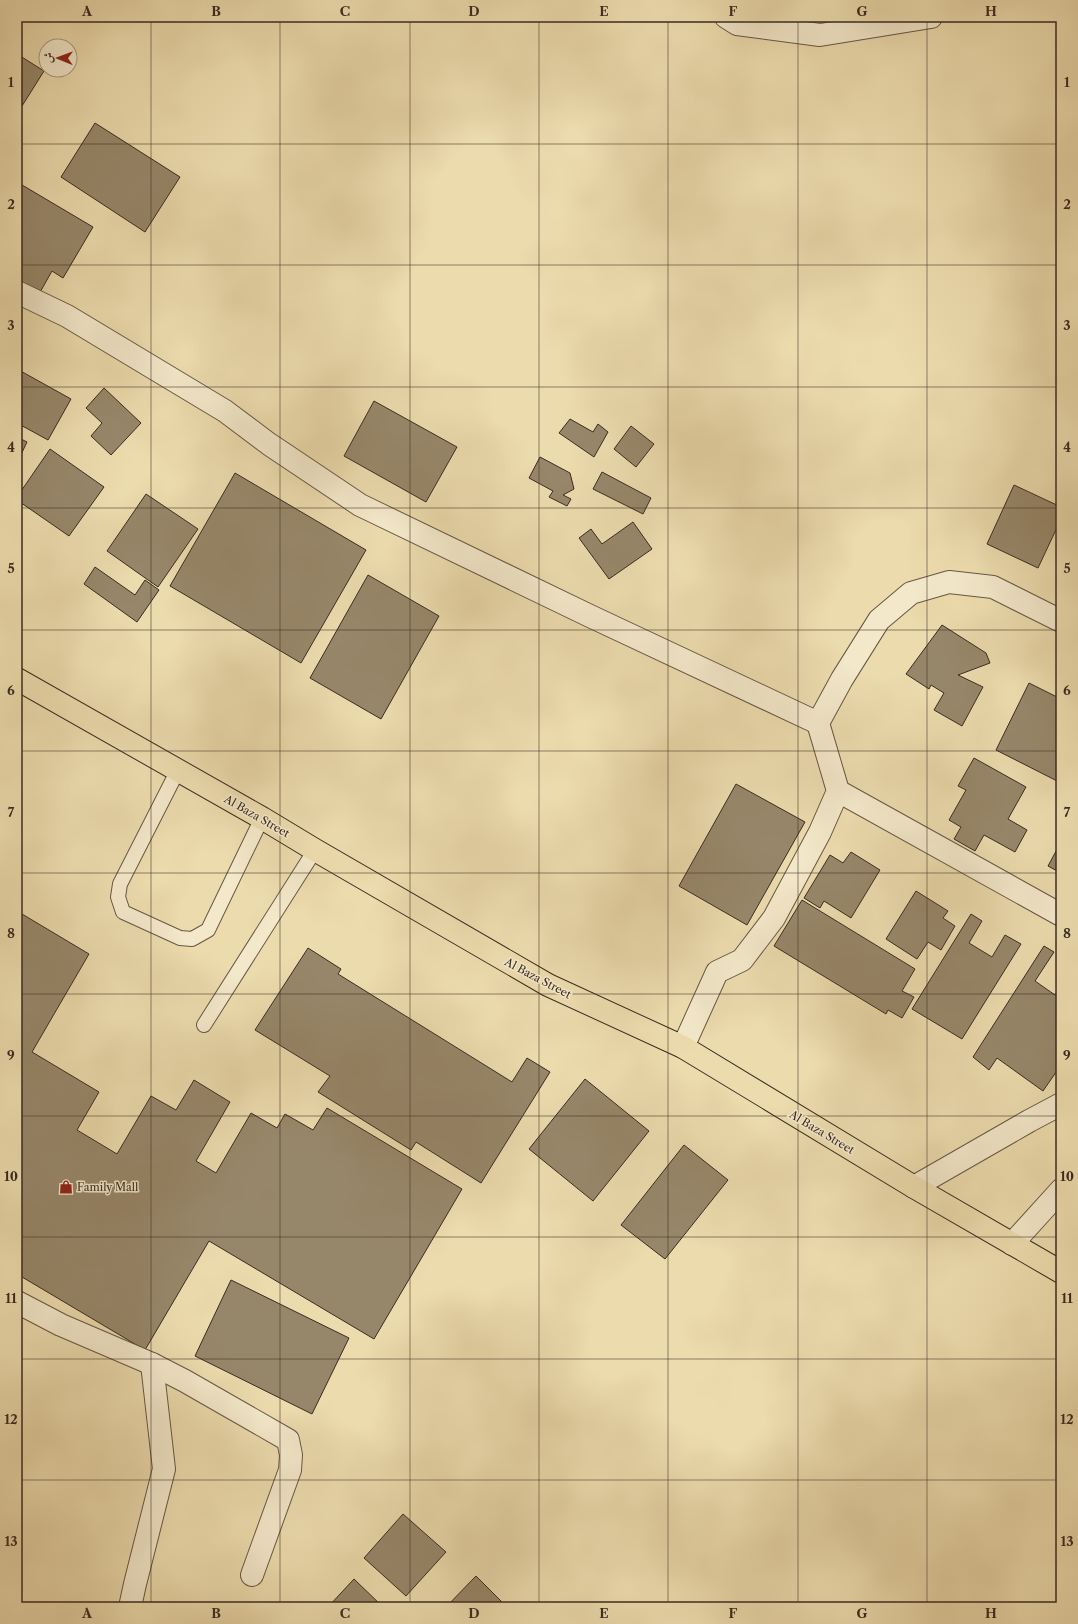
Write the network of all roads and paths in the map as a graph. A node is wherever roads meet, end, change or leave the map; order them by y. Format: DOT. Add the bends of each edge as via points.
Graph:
graph roads {
  1 [pos="726,17"];
  2 [pos="931,17"];
  3 [pos="17,292"];
  4 [pos="1061,621"];
  5 [pos="17,679"];
  6 [pos="818,723"];
  7 [pos="178,770"];
  8 [pos="838,791"];
  9 [pos="262,818"];
  10 [pos="315,850"];
  11 [pos="1061,915"];
  12 [pos="204,1025"];
  13 [pos="683,1047"];
  14 [pos="1061,1104"];
  15 [pos="914,1187"];
  16 [pos="1061,1190"];
  17 [pos="1012,1244"];
  18 [pos="1061,1272"];
  19 [pos="17,1302"];
  20 [pos="152,1364"];
  21 [pos="252,1576"];
  22 [pos="130,1607"];
  1 -- 2 [label="street" via="737,24 820,35"];
  3 -- 6 [label="street" via="67,316 225,411 360,505 582,613"];
  4 -- 6 [label="street" via="993,587 949,582 911,593 879,620"];
  5 -- 7 [label="main road, Al Baza Street"];
  6 -- 8 [label="street"];
  7 -- 9 [label="main road, Al Baza Street"];
  7 -- 9 [label="lane" via="120,884 118,897 123,912 180,938 192,939 208,930"];
  8 -- 11 [label="street"];
  8 -- 13 [label="street" via="820,832 774,918 742,960 717,972"];
  9 -- 10 [label="main road, Al Baza Street"];
  10 -- 12 [label="lane"];
  10 -- 13 [label="main road, Al Baza Street" via="548,985"];
  13 -- 15 [label="main road, Al Baza Street"];
  14 -- 15 [label="street"];
  15 -- 17 [label="main road, Al Baza Street"];
  16 -- 17 [label="street"];
  17 -- 18 [label="main road, Al Baza Street"];
  19 -- 20 [label="street" via="61,1325"];
  20 -- 21 [label="street" via="288,1440 290,1470"];
  20 -- 22 [label="street" via="164,1470"];
}
